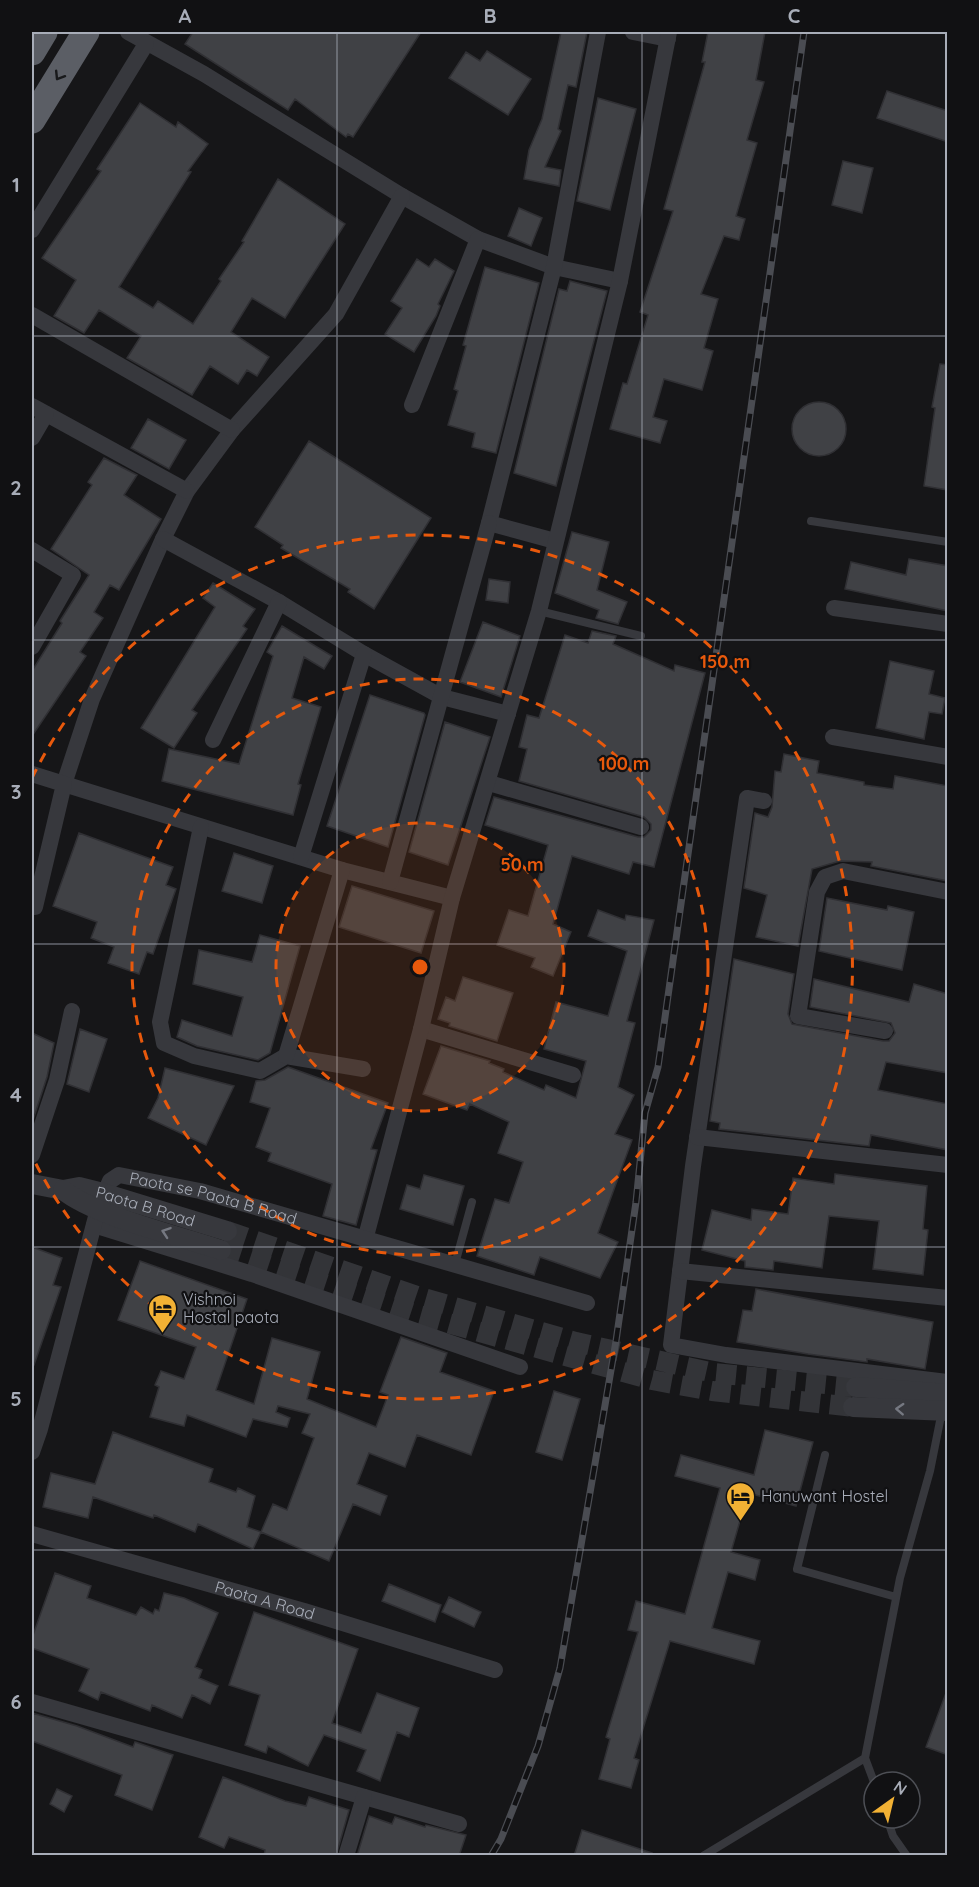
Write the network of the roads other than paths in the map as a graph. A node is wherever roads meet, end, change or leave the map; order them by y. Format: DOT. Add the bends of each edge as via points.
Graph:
graph roads {
  1 [pos="44,32"];
  2 [pos="86,32"];
  3 [pos="128,32"];
  4 [pos="598,32"];
  5 [pos="633,32"];
  6 [pos="668,35"];
  7 [pos="146,44"];
  8 [pos="32,52"];
  9 [pos="32,120"];
  10 [pos="402,196"];
  11 [pos="32,230"];
  12 [pos="478,239"];
  13 [pos="554,267"];
  14 [pos="620,281"];
  15 [pos="32,315"];
  16 [pos="412,405"];
  17 [pos="39,410"];
  18 [pos="232,430"];
  19 [pos="32,438"];
  20 [pos="187,491"];
  21 [pos="811,521"];
  22 [pos="489,523"];
  23 [pos="163,539"];
  24 [pos="555,541"];
  25 [pos="948,542"];
  26 [pos="32,550"];
  27 [pos="279,602"];
  28 [pos="834,608"];
  29 [pos="539,611"];
  30 [pos="948,624"];
  31 [pos="641,636"];
  32 [pos="32,647"];
  33 [pos="364,654"];
  34 [pos="442,697"];
  35 [pos="508,714"];
  36 [pos="833,737"];
  37 [pos="213,740"];
  38 [pos="948,757"];
  39 [pos="32,774"];
  40 [pos="489,783"];
  41 [pos="64,784"];
  42 [pos="765,801"];
  43 [pos="201,827"];
  44 [pos="641,827"];
  45 [pos="301,856"];
  46 [pos="342,870"];
  47 [pos="390,882"];
  48 [pos="948,892"];
  49 [pos="452,898"];
  50 [pos="33,912"];
  51 [pos="72,1011"];
  52 [pos="421,1029"];
  53 [pos="885,1031"];
  54 [pos="286,1056"];
  55 [pos="363,1070"];
  56 [pos="573,1075"];
  57 [pos="697,1137"];
  58 [pos="32,1155"];
  59 [pos="948,1165"];
  60 [pos="32,1184"];
  61 [pos="472,1202"];
  62 [pos="98,1209"];
  63 [pos="227,1231"];
  64 [pos="365,1240"];
  65 [pos="221,1250"];
  66 [pos="455,1264"];
  67 [pos="680,1271"];
  68 [pos="948,1298"];
  69 [pos="587,1303"];
  70 [pos="520,1367"];
  71 [pos="856,1387"];
  72 [pos="946,1395"];
  73 [pos="853,1407"];
  74 [pos="32,1452"];
  75 [pos="825,1455"];
  76 [pos="32,1534"];
  77 [pos="896,1597"];
  78 [pos="495,1670"];
  79 [pos="32,1702"];
  80 [pos="865,1758"];
  81 [pos="870,1770"];
  82 [pos="364,1797"];
  83 [pos="459,1824"];
  84 [pos="892,1830"];
  85 [pos="346,1856"];
  86 [pos="703,1856"];
  87 [pos="907,1856"];
  1 -- 8 [label="highway"];
  2 -- 9 [label="highway, one-way"];
  3 -- 7 [label="street"];
  4 -- 13 [label="street"];
  5 -- 6 [label="street"];
  6 -- 14 [label="street"];
  7 -- 10 [label="street" via="204,74"];
  7 -- 11 [label="street"];
  10 -- 12 [label="street"];
  10 -- 18 [label="street" via="336,314"];
  12 -- 13 [label="street"];
  12 -- 16 [label="street"];
  13 -- 14 [label="street"];
  13 -- 22 [label="street"];
  14 -- 24 [label="street"];
  15 -- 18 [label="street"];
  17 -- 19 [label="street"];
  17 -- 20 [label="street"];
  18 -- 20 [label="street"];
  20 -- 23 [label="street"];
  21 -- 25 [label="lane"];
  22 -- 24 [label="street"];
  22 -- 34 [label="street"];
  23 -- 27 [label="street"];
  23 -- 41 [label="street" via="92,699"];
  24 -- 29 [label="street"];
  26 -- 32 [label="street" via="73,575"];
  27 -- 33 [label="street"];
  27 -- 37 [label="street"];
  28 -- 30 [label="street"];
  29 -- 31 [label="lane"];
  29 -- 35 [label="street"];
  33 -- 34 [label="street"];
  33 -- 45 [label="street"];
  34 -- 35 [label="street"];
  34 -- 47 [label="street"];
  35 -- 40 [label="street"];
  36 -- 38 [label="street"];
  39 -- 41 [label="street"];
  40 -- 44 [label="street"];
  40 -- 49 [label="street"];
  41 -- 43 [label="street"];
  41 -- 50 [label="street"];
  42 -- 57 [label="street" via="747,798"];
  43 -- 45 [label="street"];
  43 -- 54 [label="street" via="160,1022 164,1043 194,1056 260,1071"];
  45 -- 46 [label="street"];
  46 -- 47 [label="street"];
  46 -- 54 [label="street"];
  47 -- 49 [label="street"];
  48 -- 53 [label="street" via="843,871 825,877 817,892 798,1016"];
  49 -- 52 [label="street"];
  51 -- 58 [label="street" via="57,1080"];
  52 -- 56 [label="street"];
  52 -- 64 [label="street"];
  54 -- 55 [label="street"];
  57 -- 59 [label="street"];
  57 -- 67 [label="street"];
  60 -- 62 [label="street, Paota B Road" via="63,1190"];
  61 -- 66 [label="lane"];
  62 -- 63 [label="street, Paota B Road"];
  62 -- 64 [label="street, Paota se Paota B Road" via="110,1180 132,1176 200,1191"];
  65 -- 62 [label="street, Paota B Road, one-way"];
  62 -- 70 [label="street" via="252,1274"];
  62 -- 74 [label="street"];
  64 -- 66 [label="street, Paota se Paota B Road"];
  66 -- 69 [label="street, Paota se Paota B Road"];
  67 -- 68 [label="street"];
  67 -- 72 [label="street" via="671,1345"];
  71 -- 72 [label="street"];
  72 -- 73 [label="street, one-way"];
  72 -- 77 [label="lane"];
  75 -- 77 [label="lane" via="796,1569"];
  76 -- 78 [label="street, Paota A Road"];
  77 -- 80 [label="lane"];
  79 -- 82 [label="street"];
  80 -- 81 [label="lane"];
  80 -- 86 [label="lane"];
  82 -- 83 [label="street"];
  82 -- 85 [label="street"];
  84 -- 87 [label="lane"];
}
